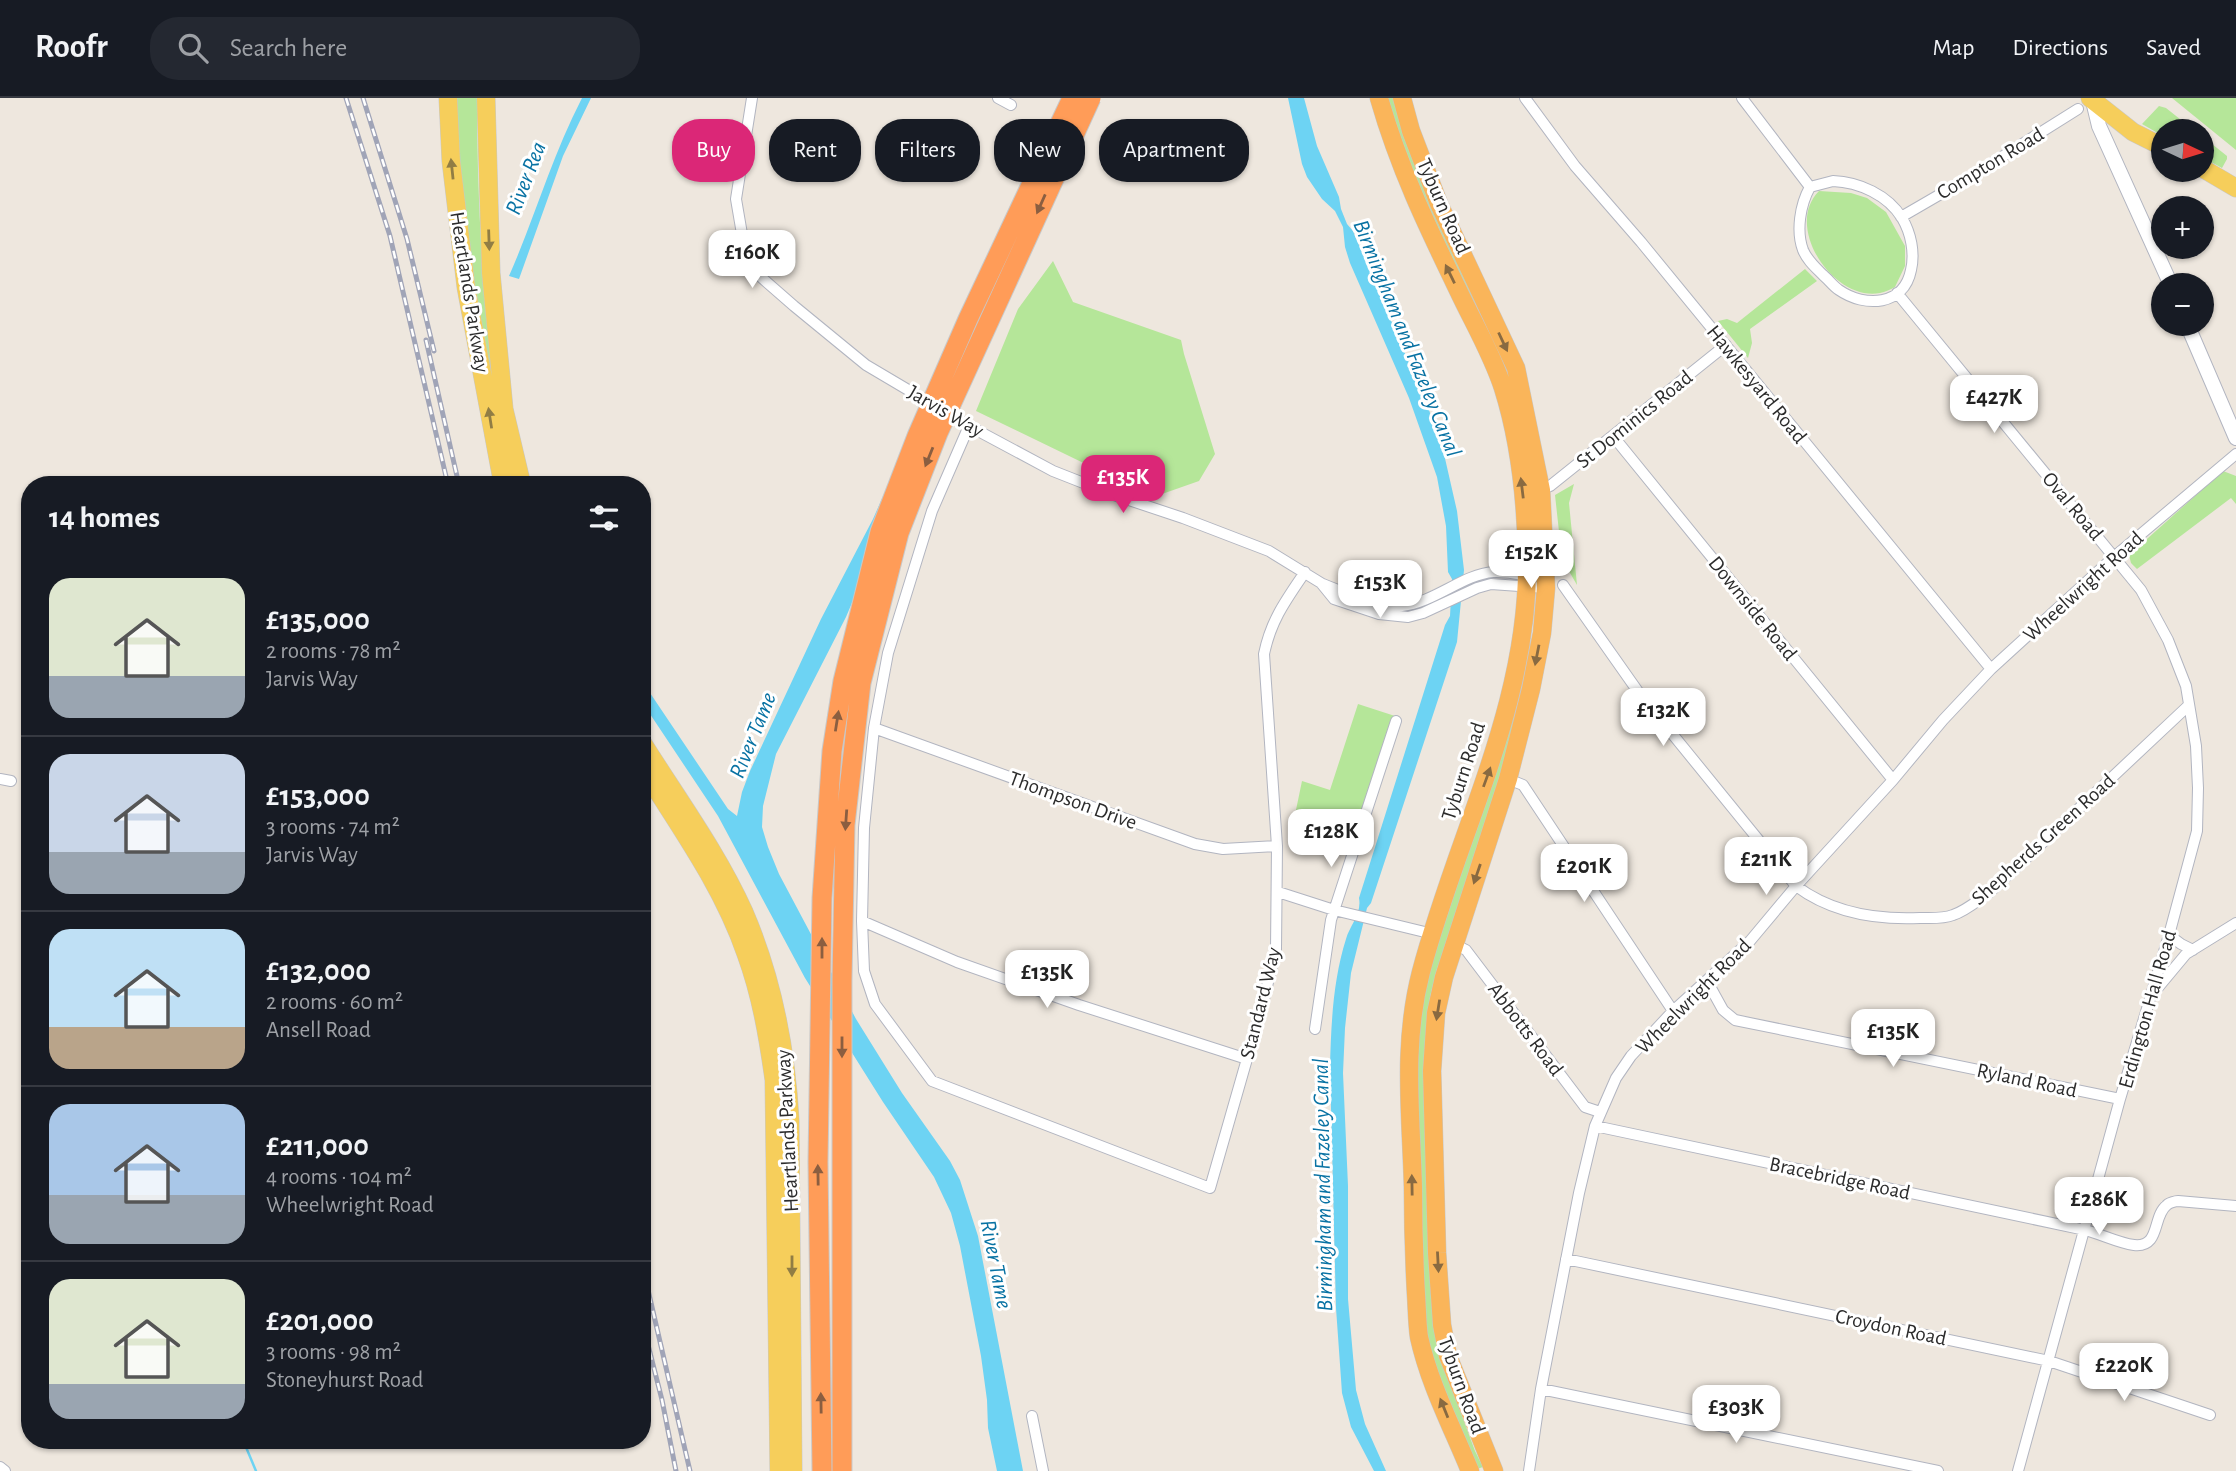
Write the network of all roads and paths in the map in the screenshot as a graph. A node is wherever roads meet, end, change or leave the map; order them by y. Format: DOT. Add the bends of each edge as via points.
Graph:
graph roads {
  1 [pos="448,98"];
  2 [pos="486,98"];
  3 [pos="752,98"];
  4 [pos="998,98"];
  5 [pos="1072,98"];
  6 [pos="1091,98"];
  7 [pos="1379,98"];
  8 [pos="1402,98"];
  9 [pos="1525,98"];
  10 [pos="1742,98"];
  11 [pos="2087,102"];
  12 [pos="1011,105"];
  13 [pos="2151,141"];
  14 [pos="2214,175"];
  15 [pos="1810,187"];
  16 [pos="2236,188"];
  17 [pos="1901,216"];
  18 [pos="2166,273"];
  19 [pos="1897,293"];
  20 [pos="2192,336"];
  21 [pos="1726,345"];
  22 [pos="969,426"];
  23 [pos="1613,436"];
  24 [pos="2236,438"];
  25 [pos="2236,454"];
  26 [pos="501,476"];
  27 [pos="520,476"];
  28 [pos="1541,490"];
  29 [pos="1527,556"];
  30 [pos="2115,556"];
  31 [pos="1305,572"];
  32 [pos="1493,572"];
  33 [pos="1477,582"];
  34 [pos="1542,582"];
  35 [pos="1321,583"];
  36 [pos="1504,585"];
  37 [pos="1525,618"];
  38 [pos="1991,669"];
  39 [pos="2189,705"];
  40 [pos="1396,721"];
  41 [pos="874,728"];
  42 [pos="651,756"];
  43 [pos="1508,779"];
  44 [pos="651,780"];
  45 [pos="1893,780"];
  46 [pos="1277,846"];
  47 [pos="1796,886"];
  48 [pos="1278,892"];
  49 [pos="1334,910"];
  50 [pos="862,921"];
  51 [pos="2236,923"];
  52 [pos="1433,934"];
  53 [pos="2169,935"];
  54 [pos="1454,944"];
  55 [pos="2193,950"];
  56 [pos="1707,981"];
  57 [pos="2152,994"];
  58 [pos="1673,1011"];
  59 [pos="1315,1029"];
  60 [pos="1247,1059"];
  61 [pos="2120,1100"];
  62 [pos="1600,1112"];
  63 [pos="1595,1126"];
  64 [pos="2236,1206"];
  65 [pos="2085,1230"];
  66 [pos="1566,1259"];
  67 [pos="2049,1361"];
  68 [pos="1541,1389"];
  69 [pos="2210,1415"];
  70 [pos="1031,1416"];
  71 [pos="1893,1466"];
  72 [pos="0,1467"];
  73 [pos="5,1471"];
  74 [pos="779,1471"];
  75 [pos="793,1471"];
  76 [pos="822,1471"];
  77 [pos="842,1471"];
  78 [pos="1043,1471"];
  79 [pos="1470,1471"];
  80 [pos="1494,1471"];
  81 [pos="1529,1471"];
  82 [pos="1938,1471"];
  83 [pos="2018,1471"];
  26 -- 1 [label="main road, Heartlands Parkway, one-way" via="466,287"];
  2 -- 27 [label="main road, Heartlands Parkway, one-way" via="491,273 504,409"];
  3 -- 22 [label="street, Jarvis Way, bridge" via="736,199 742,234 762,278 866,365"];
  4 -- 12 [label="street"];
  76 -- 5 [label="highway, one-way, bridge" via="818,1163 822,898 832,751 844,681 880,532 917,436"];
  6 -- 77 [label="highway, one-way, bridge" via="938,433 898,533 861,683 845,825"];
  29 -- 7 [label="highway, Tyburn Road, one-way" via="1516,441 1502,386 1409,189"];
  8 -- 28 [label="highway, Tyburn Road, one-way" via="1439,204 1516,368"];
  9 -- 21 [label="street, Hawkesyard Road" via="1575,166"];
  10 -- 15 [label="street"];
  11 -- 13 [label="main road"];
  11 -- 17 [label="street, Compton Road"];
  11 -- 18 [label="street"];
  14 -- 16 [label="main road"];
  15 -- 17 [label="street" via="1833,181 1863,187"];
  15 -- 19 [label="street" via="1799,235 1810,262 1838,289 1857,298 1889,299"];
  17 -- 19 [label="street" via="1913,262 1906,289"];
  19 -- 30 [label="street, Oval Road"];
  20 -- 24 [label="street"];
  21 -- 23 [label="street, St Dominics Road"];
  21 -- 38 [label="street, Hawkesyard Road"];
  22 -- 31 [label="street, Jarvis Way" via="1053,471 1269,551"];
  22 -- 41 [label="street" via="918,551 888,653"];
  23 -- 28 [label="street, St Dominics Road"];
  23 -- 45 [label="street, Downside Road"];
  25 -- 30 [label="street, Wheelwright Road"];
  28 -- 34 [label="highway, Tyburn Road"];
  29 -- 32 [label="street"];
  29 -- 34 [label="highway, Tyburn Road"];
  30 -- 38 [label="street, Wheelwright Road"];
  30 -- 39 [label="street, Erdington Hall Road" via="2154,612"];
  31 -- 35 [label="street, Jarvis Way"];
  31 -- 46 [label="street, Standard Way" via="1277,613 1265,654"];
  32 -- 33 [label="street"];
  32 -- 34 [label="street"];
  33 -- 35 [label="street, Jarvis Way" via="1400,607"];
  33 -- 35 [label="street, Jarvis Way" via="1440,606 1408,617 1379,614 1334,598"];
  33 -- 36 [label="street, Jarvis Way"];
  34 -- 36 [label="street, Jarvis Way"];
  34 -- 37 [label="highway, Tyburn Road"];
  34 -- 43 [label="highway, Tyburn Road, one-way" via="1542,633"];
  34 -- 47 [label="street, Shepherds Green Road"];
  36 -- 37 [label="street" via="1518,599"];
  52 -- 37 [label="highway, Tyburn Road, one-way" via="1492,763"];
  38 -- 45 [label="street, Wheelwright Road"];
  39 -- 47 [label="street, Shepherds Green Road" via="1990,892 1954,915 1878,918 1831,907"];
  39 -- 53 [label="street, Erdington Hall Road" via="2196,746 2197,831"];
  40 -- 49 [label="street"];
  41 -- 46 [label="street, Thompson Drive" via="1195,844 1223,849"];
  41 -- 50 [label="street" via="864,828"];
  42 -- 75 [label="main road, Heartlands Parkway, one-way" via="743,909 771,987 781,1031 790,1120"];
  43 -- 54 [label="highway, Tyburn Road, one-way"];
  43 -- 58 [label="street" via="1523,785"];
  44 -- 74 [label="main road, Heartlands Parkway" via="732,921 746,953 767,1032 774,1080"];
  45 -- 47 [label="street, Wheelwright Road"];
  46 -- 48 [label="street, Standard Way"];
  47 -- 56 [label="street, Wheelwright Road"];
  48 -- 49 [label="street"];
  48 -- 60 [label="street, Standard Way" via="1276,949"];
  49 -- 52 [label="street"];
  49 -- 59 [label="street"];
  50 -- 60 [label="street" via="968,966"];
  50 -- 60 [label="street, Standard Way" via="864,971 876,1004 932,1082 1210,1188"];
  51 -- 55 [label="street"];
  79 -- 52 [label="highway, Tyburn Road, one-way" via="1418,1332 1408,1069 1420,974"];
  53 -- 55 [label="street"];
  53 -- 57 [label="street, Erdington Hall Road"];
  54 -- 62 [label="street, Abbotts Road" via="1466,950 1585,1107"];
  54 -- 80 [label="highway, Tyburn Road, one-way" via="1436,1013 1432,1071 1442,1325 1448,1356"];
  55 -- 57 [label="street"];
  56 -- 58 [label="street, Wheelwright Road"];
  56 -- 61 [label="street, Ryland Road" via="1723,1010 1735,1020"];
  57 -- 61 [label="street, Erdington Hall Road"];
  58 -- 62 [label="street, Wheelwright Road" via="1631,1056"];
  61 -- 65 [label="street, Erdington Hall Road"];
  62 -- 63 [label="street, Wheelwright Road"];
  63 -- 65 [label="street, Bracebridge Road"];
  63 -- 66 [label="street, Wheelwright Road"];
  64 -- 65 [label="street, Bracebridge Road" via="2170,1203 2145,1244"];
  65 -- 67 [label="street, Erdington Hall Road"];
  66 -- 67 [label="street, Croydon Road"];
  66 -- 68 [label="street, Wheelwright Road"];
  67 -- 69 [label="street, Croydon Road"];
  67 -- 83 [label="street, Erdington Hall Road"];
  68 -- 71 [label="street"];
  68 -- 81 [label="street, Wheelwright Road"];
  70 -- 78 [label="street"];
  71 -- 82 [label="street"];
  72 -- 73 [label="street"];
}
